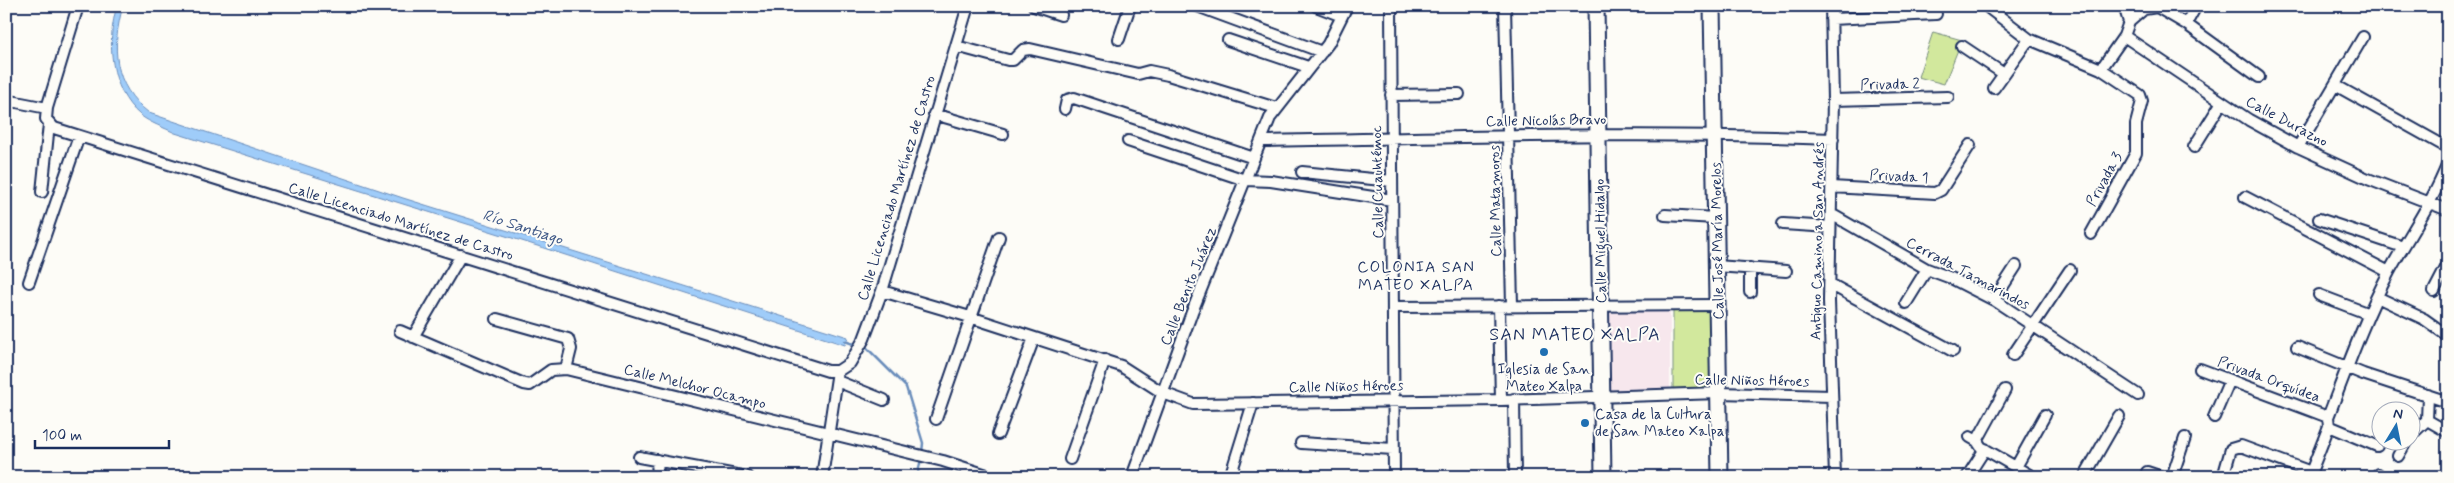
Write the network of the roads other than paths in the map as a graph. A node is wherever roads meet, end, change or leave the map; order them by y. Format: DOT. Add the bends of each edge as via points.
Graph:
graph roads {
  1 [pos="78,6"];
  2 [pos="968,6"];
  3 [pos="1034,6"];
  4 [pos="1130,6"];
  5 [pos="1197,6"];
  6 [pos="1316,6"];
  7 [pos="1391,6"];
  8 [pos="1505,6"];
  9 [pos="1596,6"];
  10 [pos="1712,6"];
  11 [pos="1831,6"];
  12 [pos="1986,6"];
  13 [pos="2124,6"];
  14 [pos="2152,6"];
  15 [pos="2196,6"];
  16 [pos="1345,11"];
  17 [pos="1061,14"];
  18 [pos="1936,14"];
  19 [pos="1832,19"];
  20 [pos="2129,22"];
  21 [pos="2186,24"];
  22 [pos="2124,36"];
  23 [pos="2363,37"];
  24 [pos="1119,39"];
  25 [pos="2029,39"];
  26 [pos="1228,40"];
  27 [pos="956,46"];
  28 [pos="1962,46"];
  29 [pos="1322,52"];
  30 [pos="1308,67"];
  31 [pos="2101,69"];
  32 [pos="2004,74"];
  33 [pos="2259,77"];
  34 [pos="2335,85"];
  35 [pos="1994,88"];
  36 [pos="1459,94"];
  37 [pos="1391,95"];
  38 [pos="1948,97"];
  39 [pos="6,100"];
  40 [pos="1833,100"];
  41 [pos="2222,102"];
  42 [pos="47,108"];
  43 [pos="1276,108"];
  44 [pos="1065,109"];
  45 [pos="934,114"];
  46 [pos="48,124"];
  47 [pos="1003,134"];
  48 [pos="1597,134"];
  49 [pos="1716,135"];
  50 [pos="79,136"];
  51 [pos="1508,136"];
  52 [pos="1391,139"];
  53 [pos="1833,139"];
  54 [pos="1128,141"];
  55 [pos="1261,141"];
  56 [pos="1970,145"];
  57 [pos="2194,147"];
  58 [pos="2298,147"];
  59 [pos="2448,148"];
  60 [pos="1254,158"];
  61 [pos="2448,163"];
  62 [pos="1302,172"];
  63 [pos="1245,180"];
  64 [pos="1392,181"];
  65 [pos="1832,187"];
  66 [pos="42,192"];
  67 [pos="2245,197"];
  68 [pos="1392,200"];
  69 [pos="2429,204"];
  70 [pos="2448,210"];
  71 [pos="1831,214"];
  72 [pos="1665,215"];
  73 [pos="1715,218"];
  74 [pos="2319,219"];
  75 [pos="1783,224"];
  76 [pos="1830,227"];
  77 [pos="2091,234"];
  78 [pos="999,237"];
  79 [pos="2404,248"];
  80 [pos="461,255"];
  81 [pos="2448,264"];
  82 [pos="1716,266"];
  83 [pos="2016,266"];
  84 [pos="1750,268"];
  85 [pos="1927,269"];
  86 [pos="2070,270"];
  87 [pos="1786,271"];
  88 [pos="2389,272"];
  89 [pos="28,282"];
  90 [pos="1830,284"];
  91 [pos="882,291"];
  92 [pos="2434,291"];
  93 [pos="1750,292"];
  94 [pos="2319,295"];
  95 [pos="2377,297"];
  96 [pos="1994,300"];
  97 [pos="1906,303"];
  98 [pos="1601,304"];
  99 [pos="1512,305"];
  100 [pos="1718,305"];
  101 [pos="1499,306"];
  102 [pos="1393,307"];
  103 [pos="2369,314"];
  104 [pos="970,317"];
  105 [pos="497,319"];
  106 [pos="2034,325"];
  107 [pos="400,331"];
  108 [pos="2448,336"];
  109 [pos="413,337"];
  110 [pos="1034,338"];
  111 [pos="2297,347"];
  112 [pos="1953,351"];
  113 [pos="2013,355"];
  114 [pos="1105,360"];
  115 [pos="2348,366"];
  116 [pos="566,369"];
  117 [pos="2200,370"];
  118 [pos="838,376"];
  119 [pos="2229,382"];
  120 [pos="2005,390"];
  121 [pos="1163,393"];
  122 [pos="1719,393"];
  123 [pos="2138,394"];
  124 [pos="2428,395"];
  125 [pos="1832,396"];
  126 [pos="1602,397"];
  127 [pos="1514,399"];
  128 [pos="884,400"];
  129 [pos="1394,400"];
  130 [pos="1501,400"];
  131 [pos="2448,402"];
  132 [pos="1253,403"];
  133 [pos="2045,415"];
  134 [pos="2119,416"];
  135 [pos="2214,417"];
  136 [pos="936,419"];
  137 [pos="2428,420"];
  138 [pos="2328,422"];
  139 [pos="2422,425"];
  140 [pos="2448,432"];
  141 [pos="828,434"];
  142 [pos="998,434"];
  143 [pos="2185,438"];
  144 [pos="1301,443"];
  145 [pos="2372,444"];
  146 [pos="1393,449"];
  147 [pos="1984,450"];
  148 [pos="2401,450"];
  149 [pos="2398,456"];
  150 [pos="639,457"];
  151 [pos="1070,459"];
  152 [pos="657,460"];
  153 [pos="2016,467"];
  154 [pos="2147,472"];
  155 [pos="2310,474"];
  156 [pos="658,477"];
  157 [pos="747,477"];
  158 [pos="822,477"];
  159 [pos="993,477"];
  160 [pos="1132,477"];
  161 [pos="1230,477"];
  162 [pos="1394,477"];
  163 [pos="1515,477"];
  164 [pos="1603,477"];
  165 [pos="1720,477"];
  166 [pos="1835,477"];
  167 [pos="1967,477"];
  168 [pos="2033,477"];
  169 [pos="2084,477"];
  170 [pos="2162,477"];
  171 [pos="2172,477"];
  172 [pos="2223,477"];
  1 -- 42 [label="street"];
  2 -- 27 [label="street, Calle Licenciado Martínez de Castro"];
  3 -- 17 [label="street"];
  4 -- 24 [label="street"];
  5 -- 29 [label="street"];
  6 -- 16 [label="street"];
  7 -- 37 [label="street, Calle Cuauhtémoc"];
  8 -- 51 [label="street, Calle Matamoros"];
  9 -- 48 [label="main road, Calle Miguel Hidalgo"];
  10 -- 49 [label="main road, Calle José María Morelos"];
  11 -- 19 [label="street, Antiguo Camino a San Andrés"];
  12 -- 25 [label="street"];
  13 -- 20 [label="street"];
  14 -- 20 [label="street"];
  14 -- 21 [label="street"];
  15 -- 21 [label="street"];
  16 -- 29 [label="street, Calle Benito Juárez"];
  18 -- 19 [label="street"];
  19 -- 40 [label="street, Antiguo Camino a San Andrés"];
  20 -- 22 [label="street"];
  21 -- 33 [label="street"];
  22 -- 31 [label="street"];
  22 -- 41 [label="street, Calle Durazno"];
  23 -- 34 [label="street"];
  25 -- 31 [label="street"];
  25 -- 32 [label="street"];
  26 -- 30 [label="street"];
  27 -- 43 [label="street" via="1008,60 1030,49 1138,74 1149,71"];
  27 -- 45 [label="street, Calle Licenciado Martínez de Castro"];
  28 -- 32 [label="street"];
  29 -- 30 [label="street, Calle Benito Juárez"];
  30 -- 43 [label="street, Calle Benito Juárez"];
  31 -- 77 [label="street, Privada 3" via="2140,95 2142,101 2136,124 2136,153"];
  32 -- 35 [label="street"];
  34 -- 58 [label="street"];
  34 -- 59 [label="street"];
  36 -- 37 [label="street"];
  37 -- 52 [label="street, Calle Cuauhtémoc"];
  38 -- 40 [label="street, Privada 2"];
  39 -- 42 [label="street"];
  40 -- 53 [label="street, Antiguo Camino a San Andrés"];
  41 -- 57 [label="street"];
  41 -- 58 [label="street, Calle Durazno"];
  42 -- 46 [label="street"];
  43 -- 55 [label="street, Calle Benito Juárez"];
  44 -- 60 [label="street" via="1067,100 1074,98"];
  45 -- 47 [label="street"];
  45 -- 91 [label="street, Calle Licenciado Martínez de Castro"];
  46 -- 50 [label="street, Calle Licenciado Martínez de Castro"];
  46 -- 66 [label="street"];
  48 -- 49 [label="street, Calle Nicolás Bravo"];
  48 -- 51 [label="street, Calle Nicolás Bravo"];
  48 -- 98 [label="main road, Calle Miguel Hidalgo"];
  49 -- 53 [label="street, Calle Nicolás Bravo"];
  49 -- 73 [label="main road, Calle José María Morelos"];
  50 -- 80 [label="street, Calle Licenciado Martínez de Castro"];
  50 -- 89 [label="street"];
  51 -- 52 [label="street, Calle Nicolás Bravo"];
  51 -- 99 [label="street, Calle Matamoros"];
  52 -- 55 [label="street, Calle Nicolás Bravo"];
  52 -- 64 [label="street, Calle Cuauhtémoc"];
  53 -- 65 [label="street, Antiguo Camino a San Andrés"];
  54 -- 63 [label="street"];
  55 -- 60 [label="street, Calle Benito Juárez"];
  56 -- 65 [label="street, Privada 1" via="1941,190 1935,193"];
  58 -- 69 [label="street, Calle Durazno"];
  60 -- 63 [label="street, Calle Benito Juárez"];
  61 -- 69 [label="street"];
  62 -- 64 [label="street"];
  63 -- 68 [label="street" via="1271,181"];
  63 -- 121 [label="street, Calle Benito Juárez"];
  64 -- 68 [label="street, Calle Cuauhtémoc"];
  65 -- 71 [label="street, Antiguo Camino a San Andrés"];
  67 -- 88 [label="street"];
  68 -- 102 [label="street, Calle Cuauhtémoc"];
  69 -- 70 [label="street, Calle Durazno"];
  69 -- 79 [label="street"];
  71 -- 76 [label="street, Antiguo Camino a San Andrés"];
  71 -- 85 [label="street, Cerrada Tamarindos"];
  72 -- 73 [label="street"];
  73 -- 82 [label="main road, Calle José María Morelos"];
  74 -- 79 [label="street"];
  75 -- 76 [label="street"];
  76 -- 90 [label="street, Antiguo Camino a San Andrés"];
  78 -- 104 [label="street"];
  79 -- 88 [label="street"];
  80 -- 109 [label="street"];
  80 -- 118 [label="street, Calle Licenciado Martínez de Castro"];
  81 -- 92 [label="street"];
  82 -- 84 [label="street"];
  82 -- 100 [label="main road, Calle José María Morelos"];
  83 -- 96 [label="street"];
  84 -- 87 [label="street"];
  84 -- 93 [label="street"];
  85 -- 96 [label="street, Cerrada Tamarindos"];
  85 -- 97 [label="street"];
  86 -- 106 [label="street"];
  88 -- 95 [label="street"];
  90 -- 112 [label="street"];
  90 -- 125 [label="street, Antiguo Camino a San Andrés"];
  91 -- 104 [label="street, Calle Niños Héroes"];
  91 -- 118 [label="street, Calle Licenciado Martínez de Castro" via="857,354"];
  94 -- 103 [label="street"];
  95 -- 103 [label="street"];
  95 -- 108 [label="street" via="2424,319"];
  96 -- 106 [label="street, Cerrada Tamarindos"];
  98 -- 99 [label="street"];
  98 -- 100 [label="street"];
  98 -- 126 [label="main road, Calle Miguel Hidalgo"];
  99 -- 101 [label="street"];
  100 -- 122 [label="main road, Calle José María Morelos"];
  101 -- 102 [label="street"];
  101 -- 130 [label="street"];
  102 -- 129 [label="street, Calle Cuauhtémoc"];
  103 -- 115 [label="street"];
  104 -- 110 [label="street, Calle Niños Héroes"];
  104 -- 136 [label="street"];
  105 -- 116 [label="street" via="568,339 571,349"];
  106 -- 113 [label="street"];
  106 -- 123 [label="street, Cerrada Tamarindos"];
  107 -- 109 [label="street"];
  109 -- 116 [label="street" via="530,386 552,370"];
  110 -- 114 [label="street, Calle Niños Héroes"];
  110 -- 142 [label="street"];
  111 -- 115 [label="street"];
  114 -- 121 [label="street, Calle Niños Héroes" via="1121,366"];
  114 -- 151 [label="street"];
  115 -- 124 [label="street"];
  115 -- 138 [label="street"];
  116 -- 141 [label="street, Calle Melchor Ocampo"];
  117 -- 119 [label="street, Privada Orquídea"];
  118 -- 128 [label="street, Calle Licenciado Martínez de Castro"];
  118 -- 141 [label="street"];
  119 -- 135 [label="street"];
  119 -- 138 [label="street, Privada Orquídea"];
  120 -- 147 [label="street" via="1974,439"];
  121 -- 132 [label="street, Calle Niños Héroes" via="1193,404"];
  121 -- 160 [label="street, Calle Benito Juárez"];
  122 -- 125 [label="street, Calle Niños Héroes"];
  122 -- 126 [label="street, Calle Niños Héroes"];
  122 -- 165 [label="main road, Calle José María Morelos"];
  124 -- 131 [label="street"];
  124 -- 137 [label="street"];
  125 -- 166 [label="street, Antiguo Camino a San Andrés"];
  126 -- 127 [label="street, Calle Niños Héroes"];
  126 -- 164 [label="main road, Calle Miguel Hidalgo"];
  127 -- 130 [label="street, Calle Niños Héroes"];
  127 -- 163 [label="street"];
  129 -- 130 [label="street, Calle Niños Héroes"];
  129 -- 132 [label="street, Calle Niños Héroes"];
  129 -- 146 [label="street, Calle Cuauhtémoc"];
  132 -- 161 [label="street"];
  133 -- 153 [label="street"];
  134 -- 169 [label="street"];
  137 -- 139 [label="street"];
  137 -- 140 [label="street"];
  138 -- 145 [label="street, Privada Orquídea"];
  138 -- 155 [label="street"];
  141 -- 158 [label="street"];
  141 -- 159 [label="street, Calle Melchor Ocampo"];
  143 -- 171 [label="street"];
  144 -- 146 [label="street"];
  146 -- 162 [label="street, Calle Cuauhtémoc"];
  147 -- 153 [label="street"];
  147 -- 167 [label="street"];
  148 -- 149 [label="street"];
  150 -- 152 [label="street"];
  152 -- 156 [label="street"];
  152 -- 157 [label="street"];
  153 -- 168 [label="street"];
  154 -- 170 [label="street"];
  155 -- 172 [label="street" via="2236,446 2231,449"];
}
